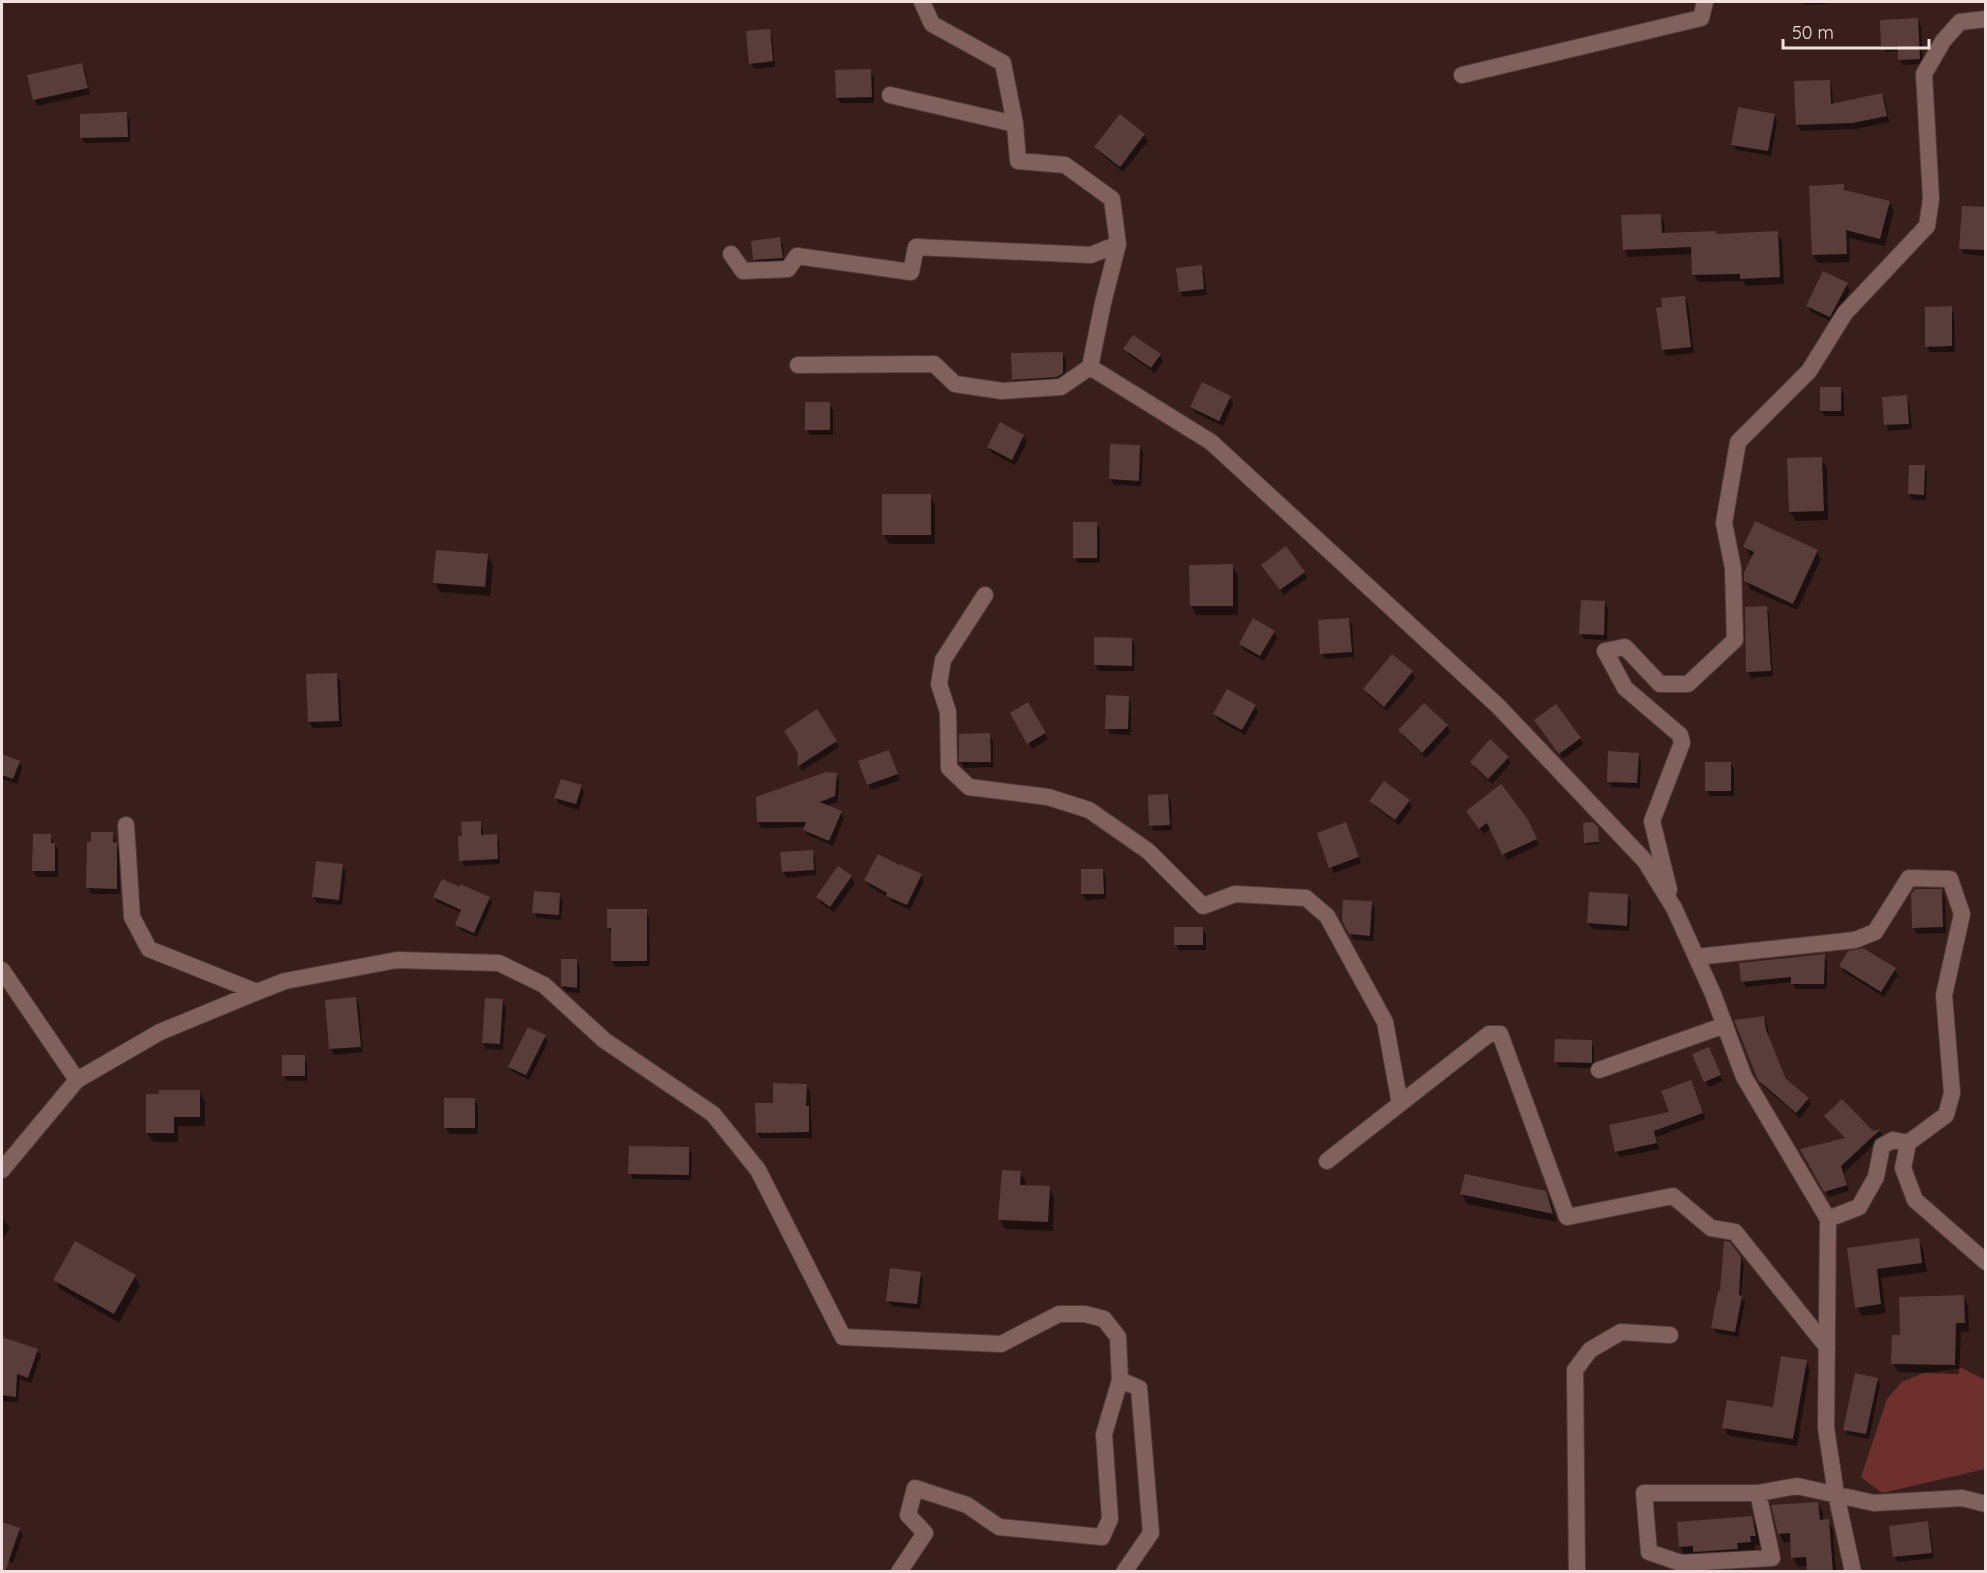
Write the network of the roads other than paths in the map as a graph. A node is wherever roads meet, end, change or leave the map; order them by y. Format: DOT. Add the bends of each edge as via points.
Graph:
graph roads {
  1 [pos="922,2"];
  2 [pos="1705,2"];
  3 [pos="1986,19"];
  4 [pos="1462,75"];
  5 [pos="890,95"];
  6 [pos="1015,124"];
  7 [pos="1118,244"];
  8 [pos="731,255"];
  9 [pos="798,365"];
  10 [pos="1090,367"];
  11 [pos="985,595"];
  12 [pos="126,825"];
  13 [pos="1674,908"];
  14 [pos="1696,957"];
  15 [pos="2,970"];
  16 [pos="256,992"];
  17 [pos="1725,1025"];
  18 [pos="1599,1070"];
  19 [pos="77,1080"];
  20 [pos="1400,1104"];
  21 [pos="1908,1143"];
  22 [pos="1327,1161"];
  23 [pos="2,1170"];
  24 [pos="1828,1219"];
  25 [pos="1986,1262"];
  26 [pos="1670,1335"];
  27 [pos="1827,1347"];
  28 [pos="1120,1380"];
  29 [pos="1758,1493"];
  30 [pos="1836,1494"];
  31 [pos="1986,1504"];
  32 [pos="1772,1565"];
  33 [pos="899,1572"];
  34 [pos="1124,1572"];
  35 [pos="1577,1572"];
  36 [pos="1853,1572"];
  1 -- 6 [label="street" via="932,24 1003,63"];
  2 -- 4 [label="street" via="1701,18"];
  3 -- 13 [label="street" via="1960,22 1943,41 1924,74 1931,200 1927,225 1845,313 1809,371 1738,442 1724,523 1733,568 1735,640 1688,684 1660,684 1625,647 1605,651 1625,688 1680,735 1682,743 1652,821"];
  5 -- 6 [label="street"];
  6 -- 7 [label="street" via="1018,161 1065,165 1113,199"];
  7 -- 8 [label="street" via="1091,255 916,247 911,272 797,256 788,269 743,271"];
  7 -- 10 [label="street"];
  9 -- 10 [label="street" via="934,364 956,384 1002,391 1061,387"];
  10 -- 13 [label="street" via="1210,442 1498,706 1645,861"];
  11 -- 20 [label="street" via="943,660 939,684 948,712 949,768 969,787 1048,797 1089,810 1148,851 1203,906 1235,894 1306,898 1327,916 1385,1023"];
  12 -- 16 [label="street" via="132,917 150,949"];
  13 -- 14 [label="street"];
  14 -- 17 [label="street"];
  14 -- 21 [label="street" via="1855,940 1875,932 1910,878 1950,879 1962,914 1944,995 1952,1093 1946,1115"];
  15 -- 19 [label="street"];
  16 -- 19 [label="street" via="160,1032"];
  16 -- 28 [label="street" via="285,981 397,960 499,963 544,986 604,1040 713,1114 758,1170 843,1337 1001,1344 1059,1314 1085,1314 1104,1319 1118,1337"];
  17 -- 18 [label="street"];
  17 -- 24 [label="street" via="1744,1077"];
  19 -- 23 [label="street"];
  20 -- 22 [label="street"];
  20 -- 27 [label="street" via="1489,1034 1500,1034 1567,1217 1672,1196 1711,1228 1735,1232"];
  21 -- 24 [label="street" via="1893,1140 1882,1146 1876,1177 1859,1207"];
  21 -- 25 [label="street" via="1903,1168 1915,1200"];
  24 -- 27 [label="street"];
  26 -- 35 [label="street" via="1621,1332 1590,1350 1575,1370"];
  27 -- 30 [label="street" via="1826,1428"];
  28 -- 33 [label="street" via="1104,1434 1110,1519 1102,1537 999,1527 967,1505 915,1488 908,1515 925,1533"];
  28 -- 34 [label="street" via="1139,1388 1151,1533"];
  29 -- 30 [label="street" via="1797,1486"];
  29 -- 32 [label="street"];
  29 -- 32 [label="street" via="1644,1493 1649,1552 1681,1563"];
  30 -- 31 [label="street" via="1874,1503 1962,1498"];
  30 -- 36 [label="street"];
}
